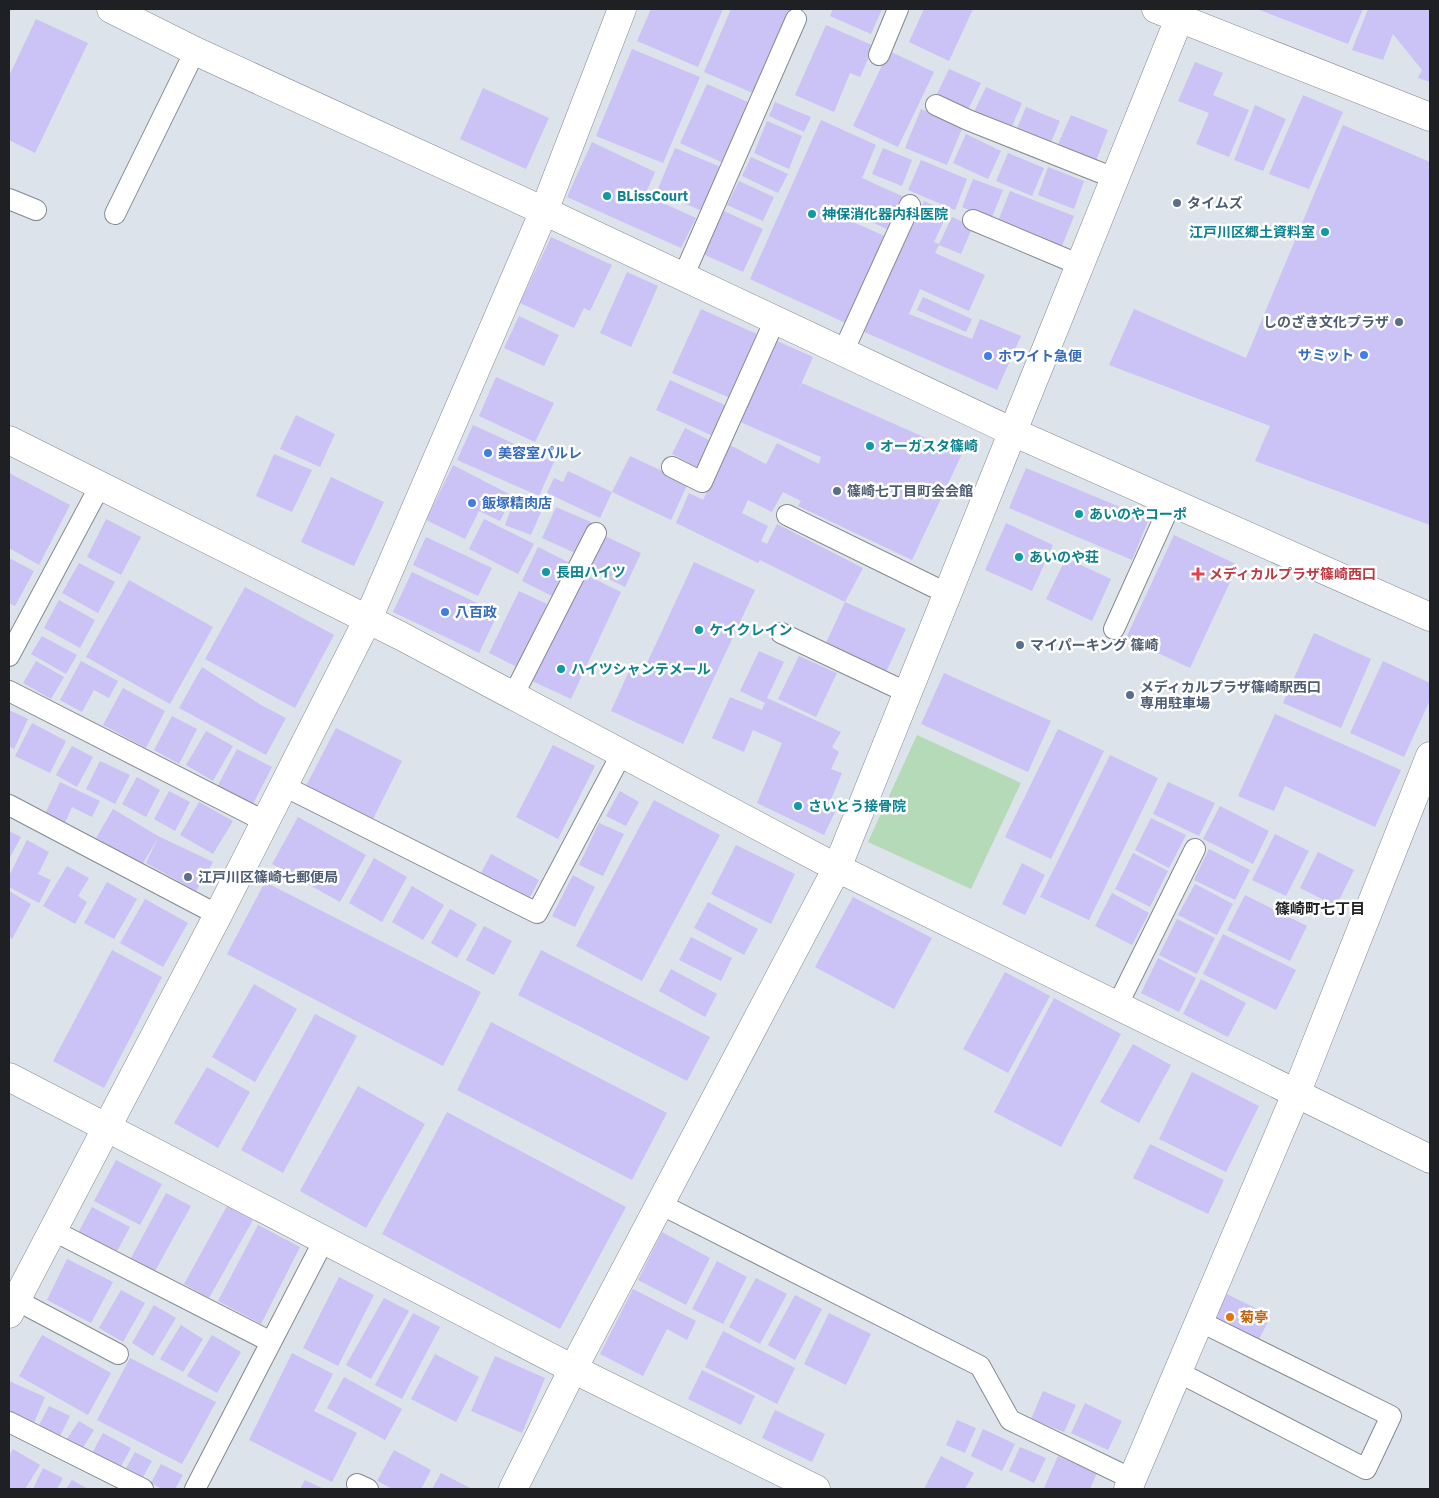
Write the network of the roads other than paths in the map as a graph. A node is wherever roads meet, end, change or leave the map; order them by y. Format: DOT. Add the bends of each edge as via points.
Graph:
graph roads {
  1 [pos="111,9"];
  2 [pos="622,9"];
  3 [pos="898,9"];
  4 [pos="1173,12"];
  5 [pos="796,19"];
  6 [pos="195,51"];
  7 [pos="878,55"];
  8 [pos="936,105"];
  9 [pos="1430,117"];
  10 [pos="1114,178"];
  11 [pos="9,199"];
  12 [pos="910,205"];
  13 [pos="36,210"];
  14 [pos="544,211"];
  15 [pos="115,214"];
  16 [pos="973,220"];
  17 [pos="1080,265"];
  18 [pos="682,276"];
  19 [pos="775,320"];
  20 [pos="843,352"];
  21 [pos="1013,432"];
  22 [pos="9,440"];
  23 [pos="672,466"];
  24 [pos="101,484"];
  25 [pos="1171,503"];
  26 [pos="788,515"];
  27 [pos="596,533"];
  28 [pos="948,594"];
  29 [pos="1430,617"];
  30 [pos="368,619"];
  31 [pos="1114,629"];
  32 [pos="781,633"];
  33 [pos="9,656"];
  34 [pos="9,691"];
  35 [pos="908,693"];
  36 [pos="513,696"];
  37 [pos="622,753"];
  38 [pos="1430,756"];
  39 [pos="282,785"];
  40 [pos="9,805"];
  41 [pos="264,821"];
  42 [pos="1195,849"];
  43 [pos="838,868"];
  44 [pos="218,915"];
  45 [pos="1117,1006"];
  46 [pos="9,1076"];
  47 [pos="1296,1094"];
  48 [pos="106,1126"];
  49 [pos="1430,1160"];
  50 [pos="660,1204"];
  51 [pos="52,1230"];
  52 [pos="324,1240"];
  53 [pos="12,1307"];
  54 [pos="1199,1321"];
  55 [pos="271,1342"];
  56 [pos="118,1354"];
  57 [pos="573,1369"];
  58 [pos="1178,1372"];
  59 [pos="9,1422"];
  60 [pos="1130,1484"];
  61 [pos="142,1489"];
  62 [pos="195,1489"];
  63 [pos="513,1489"];
  64 [pos="816,1489"];
  1 -- 6 [label="street"];
  2 -- 14 [label="street"];
  3 -- 7 [label="lane"];
  4 -- 9 [label="street"];
  4 -- 10 [label="street"];
  5 -- 18 [label="lane"];
  6 -- 14 [label="street"];
  6 -- 15 [label="lane"];
  8 -- 10 [label="lane"];
  10 -- 17 [label="street"];
  11 -- 13 [label="lane"];
  12 -- 20 [label="lane"];
  14 -- 18 [label="street"];
  14 -- 30 [label="street"];
  16 -- 17 [label="lane"];
  17 -- 21 [label="street"];
  18 -- 19 [label="street"];
  19 -- 20 [label="street"];
  19 -- 23 [label="lane" via="702,482"];
  20 -- 21 [label="street"];
  21 -- 25 [label="street"];
  21 -- 28 [label="street"];
  22 -- 24 [label="street"];
  24 -- 30 [label="street"];
  24 -- 33 [label="lane"];
  25 -- 29 [label="street"];
  25 -- 31 [label="lane"];
  26 -- 28 [label="lane"];
  27 -- 36 [label="lane"];
  28 -- 35 [label="street"];
  30 -- 36 [label="street"];
  30 -- 39 [label="street"];
  32 -- 35 [label="lane"];
  34 -- 41 [label="lane"];
  35 -- 43 [label="street"];
  36 -- 37 [label="street"];
  37 -- 39 [label="lane" via="537,913"];
  37 -- 43 [label="street"];
  38 -- 47 [label="street"];
  39 -- 41 [label="street"];
  40 -- 44 [label="lane"];
  41 -- 44 [label="street"];
  42 -- 45 [label="lane"];
  43 -- 45 [label="street"];
  43 -- 50 [label="street"];
  44 -- 48 [label="street"];
  45 -- 47 [label="street"];
  46 -- 48 [label="street"];
  47 -- 49 [label="street"];
  47 -- 54 [label="street"];
  48 -- 51 [label="street"];
  48 -- 52 [label="street"];
  50 -- 57 [label="street"];
  50 -- 60 [label="lane" via="980,1366 1010,1420"];
  51 -- 53 [label="street"];
  51 -- 55 [label="lane"];
  52 -- 55 [label="lane"];
  52 -- 57 [label="street"];
  53 -- 56 [label="lane"];
  54 -- 58 [label="street"];
  54 -- 58 [label="lane" via="1391,1416 1366,1469"];
  55 -- 62 [label="lane"];
  57 -- 63 [label="street"];
  57 -- 64 [label="street"];
  58 -- 60 [label="street"];
  59 -- 61 [label="lane"];
}
